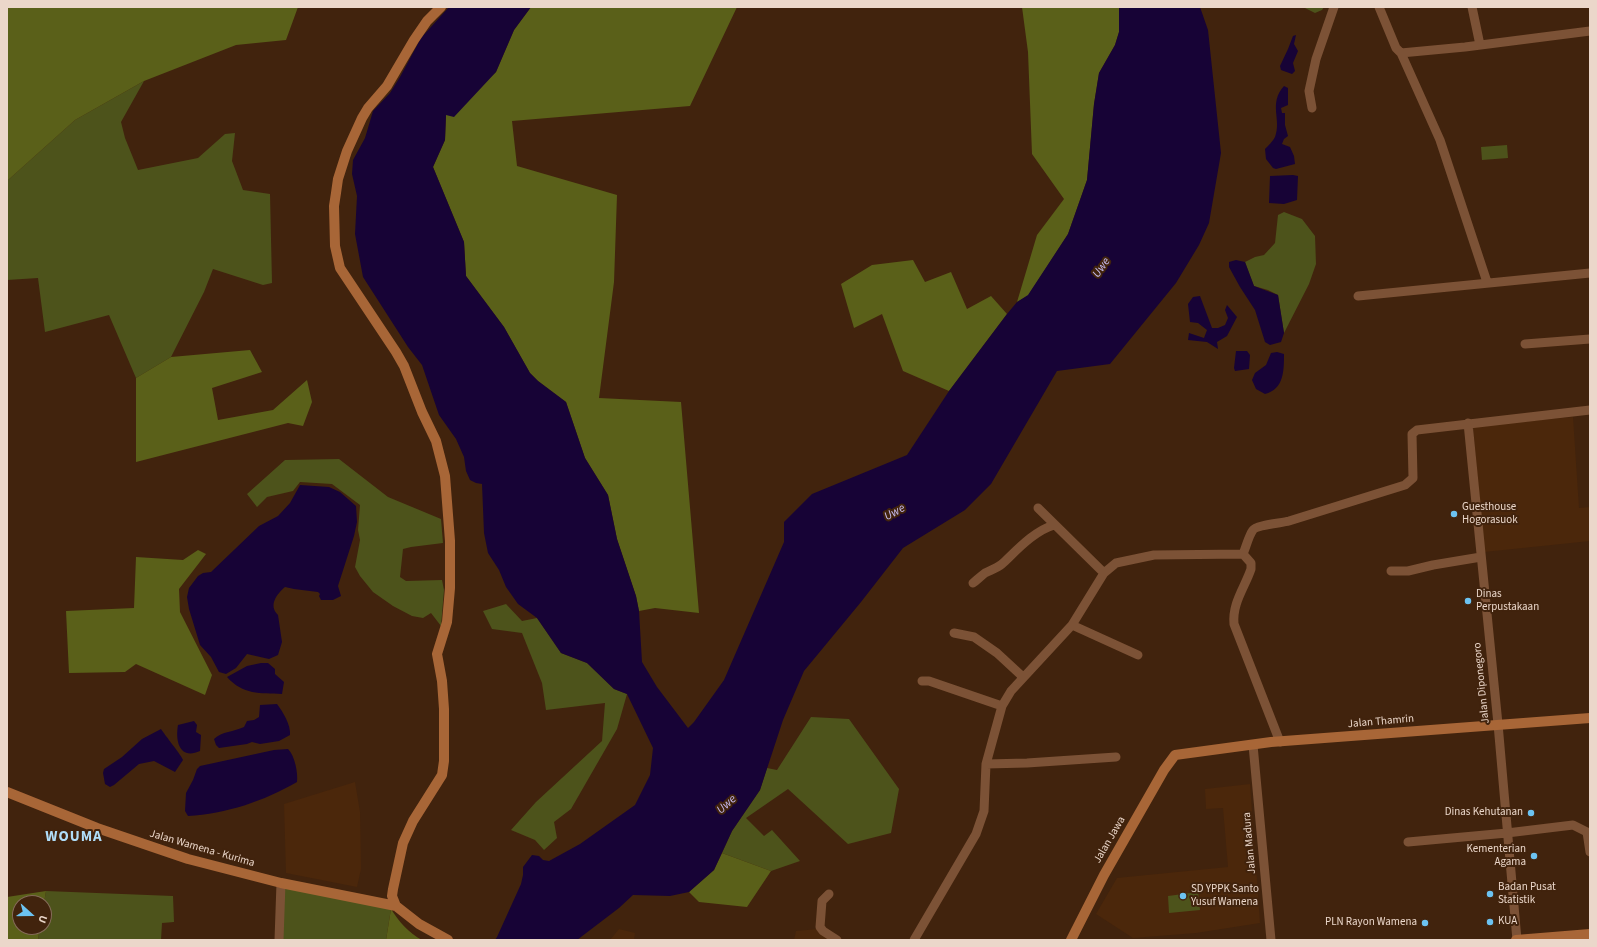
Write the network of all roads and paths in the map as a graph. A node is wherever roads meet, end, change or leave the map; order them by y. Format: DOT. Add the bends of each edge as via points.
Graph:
graph roads {
  1 [pos="441,7"];
  2 [pos="1334,7"];
  3 [pos="1379,7"];
  4 [pos="1472,7"];
  5 [pos="1590,31"];
  6 [pos="1480,45"];
  7 [pos="1401,53"];
  8 [pos="1312,108"];
  9 [pos="1590,273"];
  10 [pos="1487,282"];
  11 [pos="1358,296"];
  12 [pos="1590,339"];
  13 [pos="1525,344"];
  14 [pos="1590,410"];
  15 [pos="1468,423"];
  16 [pos="1038,508"];
  17 [pos="1054,525"];
  18 [pos="1243,554"];
  19 [pos="1481,557"];
  20 [pos="1391,571"];
  21 [pos="1104,573"];
  22 [pos="973,583"];
  23 [pos="1072,625"];
  24 [pos="954,633"];
  25 [pos="1138,655"];
  26 [pos="1023,677"];
  27 [pos="922,680"];
  28 [pos="1002,706"];
  29 [pos="1590,718"];
  30 [pos="1498,724"];
  31 [pos="1280,742"];
  32 [pos="1253,745"];
  33 [pos="1175,755"];
  34 [pos="1116,757"];
  35 [pos="986,764"];
  36 [pos="7,792"];
  37 [pos="1507,833"];
  38 [pos="1408,842"];
  39 [pos="1590,852"];
  40 [pos="281,883"];
  41 [pos="829,894"];
  42 [pos="396,906"];
  43 [pos="1590,934"];
  44 [pos="278,940"];
  45 [pos="448,940"];
  46 [pos="837,940"];
  47 [pos="914,940"];
  48 [pos="1071,940"];
  49 [pos="1271,940"];
  50 [pos="1516,940"];
  1 -- 42 [label="street" via="427,21 387,86 362,118 344,159 334,206 335,246 340,268 404,366 436,441 446,476 450,588 447,622 437,654 442,688 444,761 442,775 413,821 403,843 392,896"];
  2 -- 8 [label="street" via="1323,34 1309,90"];
  3 -- 7 [label="street" via="1396,48"];
  4 -- 6 [label="street"];
  5 -- 6 [label="street"];
  6 -- 7 [label="street"];
  7 -- 10 [label="street" via="1440,140"];
  9 -- 10 [label="street"];
  10 -- 11 [label="street"];
  12 -- 13 [label="street"];
  14 -- 15 [label="street"];
  15 -- 18 [label="street" via="1417,430 1412,434 1413,478 1405,485 1290,521 1259,526 1253,530"];
  15 -- 19 [label="street, Jalan Diponegoro"];
  16 -- 17 [label="street"];
  17 -- 21 [label="street"];
  17 -- 22 [label="street" via="1047,527 1012,553 1001,565"];
  18 -- 21 [label="street" via="1154,555 1116,563"];
  18 -- 31 [label="street" via="1251,569 1236,603 1234,624"];
  19 -- 20 [label="street" via="1408,571"];
  19 -- 30 [label="street, Jalan Diponegoro"];
  21 -- 23 [label="street"];
  23 -- 25 [label="street"];
  23 -- 26 [label="street"];
  24 -- 26 [label="street" via="974,637 997,653"];
  26 -- 28 [label="street"];
  27 -- 28 [label="street"];
  28 -- 35 [label="street"];
  29 -- 30 [label="street, Jalan Thamrin"];
  30 -- 31 [label="street, Jalan Thamrin"];
  30 -- 37 [label="street, Jalan Diponegoro"];
  31 -- 32 [label="street, Jalan Thamrin"];
  32 -- 33 [label="street, Jalan Thamrin"];
  32 -- 49 [label="street, Jalan Madura"];
  33 -- 48 [label="street, Jalan Jawa" via="1104,874"];
  34 -- 35 [label="street"];
  35 -- 47 [label="street" via="984,811 976,834"];
  36 -- 40 [label="street, Jalan Wamena - Kurima" via="97,828 188,859"];
  37 -- 38 [label="street"];
  37 -- 39 [label="street" via="1573,825 1587,832"];
  37 -- 50 [label="street, Jalan Diponegoro"];
  40 -- 42 [label="street, Jalan Wamena - Kurima"];
  40 -- 44 [label="street"];
  41 -- 46 [label="street" via="822,901 820,927 823,932"];
  42 -- 45 [label="street" via="419,924"];
  43 -- 50 [label="street"];
}
